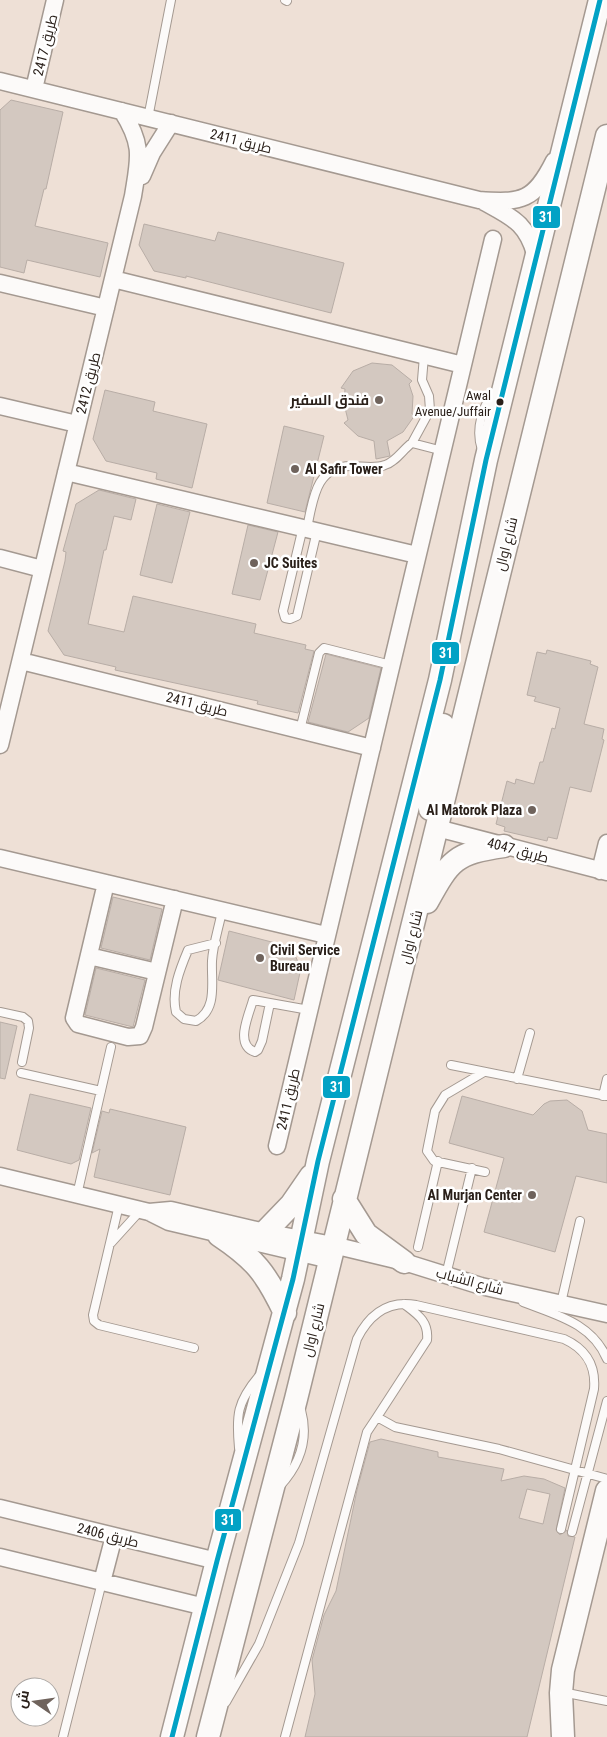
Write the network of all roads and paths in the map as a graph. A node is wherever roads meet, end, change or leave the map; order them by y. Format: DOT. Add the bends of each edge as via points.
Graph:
graph roads {
  1 [pos="55,0"];
  2 [pos="171,0"];
  3 [pos="600,0"];
  4 [pos="1,85"];
  5 [pos="34,90"];
  6 [pos="122,111"];
  7 [pos="148,118"];
  8 [pos="171,123"];
  9 [pos="569,131"];
  10 [pos="607,136"];
  11 [pos="133,196"];
  12 [pos="479,200"];
  13 [pos="493,239"];
  14 [pos="537,257"];
  15 [pos="113,279"];
  16 [pos="0,283"];
  17 [pos="106,308"];
  18 [pos="424,356"];
  19 [pos="463,366"];
  20 [pos="0,406"];
  21 [pos="78,424"];
  22 [pos="412,444"];
  23 [pos="443,451"];
  24 [pos="66,472"];
  25 [pos="309,529"];
  26 [pos="417,555"];
  27 [pos="1,557"];
  28 [pos="42,569"];
  29 [pos="21,661"];
  30 [pos="391,665"];
  31 [pos="440,680"];
  32 [pos="300,730"];
  33 [pos="0,745"];
  34 [pos="372,748"];
  35 [pos="437,828"];
  36 [pos="607,843"];
  37 [pos="504,846"];
  38 [pos="0,858"];
  39 [pos="604,872"];
  40 [pos="106,883"];
  41 [pos="175,899"];
  42 [pos="222,911"];
  43 [pos="414,925"];
  44 [pos="326,935"];
  45 [pos="216,943"];
  46 [pos="89,956"];
  47 [pos="157,972"];
  48 [pos="270,1003"];
  49 [pos="309,1010"];
  50 [pos="0,1012"];
  51 [pos="530,1033"];
  52 [pos="111,1047"];
  53 [pos="22,1062"];
  54 [pos="451,1064"];
  55 [pos="484,1072"];
  56 [pos="21,1073"];
  57 [pos="517,1079"];
  58 [pos="607,1079"];
  59 [pos="101,1091"];
  60 [pos="605,1096"];
  61 [pos="277,1146"];
  62 [pos="438,1161"];
  63 [pos="318,1162"];
  64 [pos="472,1168"];
  65 [pos="486,1172"];
  66 [pos="0,1176"];
  67 [pos="77,1195"];
  68 [pos="344,1200"];
  69 [pos="118,1205"];
  70 [pos="144,1211"];
  71 [pos="580,1221"];
  72 [pos="265,1232"];
  73 [pos="219,1235"];
  74 [pos="110,1244"];
  75 [pos="301,1246"];
  76 [pos="331,1253"];
  77 [pos="411,1255"];
  78 [pos="446,1275"];
  79 [pos="481,1286"];
  80 [pos="402,1303"];
  81 [pos="561,1303"];
  82 [pos="285,1313"];
  83 [pos="607,1314"];
  84 [pos="194,1348"];
  85 [pos="607,1359"];
  86 [pos="607,1401"];
  87 [pos="376,1417"];
  88 [pos="575,1471"];
  89 [pos="587,1475"];
  90 [pos="607,1479"];
  91 [pos="607,1491"];
  92 [pos="0,1508"];
  93 [pos="561,1529"];
  94 [pos="572,1532"];
  95 [pos="114,1536"];
  96 [pos="0,1557"];
  97 [pos="217,1561"];
  98 [pos="252,1570"];
  99 [pos="102,1582"];
  100 [pos="205,1607"];
  101 [pos="239,1616"];
  102 [pos="568,1651"];
  103 [pos="572,1694"];
  104 [pos="607,1701"];
  105 [pos="208,1736"];
  106 [pos="63,1737"];
  107 [pos="172,1737"];
  108 [pos="285,1737"];
  109 [pos="563,1737"];
  110 [pos="577,1737"];
  1 -- 5 [label="street, طريق 2417"];
  2 -- 7 [label="lane"];
  3 -- 9 [label="main road"];
  4 -- 5 [label="street, طريق 2411"];
  5 -- 6 [label="street, طريق 2411"];
  6 -- 7 [label="street, طريق 2411"];
  6 -- 11 [label="street, طريق 2412" via="137,138 139,156"];
  7 -- 8 [label="street, طريق 2411"];
  8 -- 11 [label="street, طريق 2412" via="152,153"];
  8 -- 12 [label="street, طريق 2411"];
  9 -- 12 [label="street, طريق 2411" via="542,184 534,193 511,202"];
  9 -- 14 [label="main road"];
  10 -- 35 [label="main road, شارع اوال"];
  11 -- 15 [label="street, طريق 2412"];
  12 -- 14 [label="street, طريق 2411" via="520,223 532,241"];
  13 -- 19 [label="street, طريق 2411"];
  14 -- 31 [label="main road" via="486,460"];
  15 -- 17 [label="street, طريق 2412"];
  15 -- 18 [label="street"];
  16 -- 17 [label="street"];
  17 -- 21 [label="street, طريق 2412"];
  18 -- 19 [label="street"];
  18 -- 22 [label="lane" via="422,380 430,400 430,410"];
  19 -- 23 [label="street, طريق 2411"];
  20 -- 21 [label="street"];
  21 -- 24 [label="street, طريق 2412"];
  22 -- 23 [label="lane"];
  22 -- 25 [label="lane" via="385,465 346,466 324,474 315,491"];
  23 -- 26 [label="street, طريق 2411"];
  24 -- 25 [label="street"];
  24 -- 28 [label="street, طريق 2412"];
  25 -- 25 [label="lane" via="297,616 285,618 283,611"];
  25 -- 26 [label="street"];
  26 -- 30 [label="street, طريق 2411"];
  27 -- 28 [label="street"];
  28 -- 29 [label="street, طريق 2412"];
  29 -- 32 [label="street, طريق 2411"];
  29 -- 33 [label="street, طريق 2412"];
  30 -- 32 [label="lane" via="324,648 319,653"];
  30 -- 34 [label="street, طريق 2411"];
  31 -- 35 [label="main road" via="446,704 430,803 431,817"];
  31 -- 63 [label="main road"];
  32 -- 34 [label="street, طريق 2411"];
  34 -- 44 [label="street, طريق 2411"];
  35 -- 37 [label="street, طريق 4047"];
  35 -- 43 [label="main road, شارع اوال"];
  36 -- 39 [label="street, طريق 4047"];
  37 -- 39 [label="street, طريق 4047"];
  37 -- 43 [label="main road" via="466,854 453,862"];
  38 -- 40 [label="street"];
  40 -- 41 [label="street"];
  40 -- 46 [label="street"];
  41 -- 42 [label="street"];
  41 -- 47 [label="street"];
  42 -- 44 [label="street"];
  42 -- 45 [label="lane"];
  43 -- 68 [label="main road, شارع اوال"];
  44 -- 49 [label="street, طريق 2411"];
  45 -- 45 [label="lane" via="210,1005 204,1017 196,1021 184,1019 176,1012 173,1002 182,964 188,950"];
  46 -- 47 [label="street"];
  46 -- 47 [label="street" via="74,1018 78,1024 128,1037 140,1036"];
  48 -- 48 [label="lane" via="260,1046 254,1052 244,1044 252,1000"];
  48 -- 49 [label="lane"];
  49 -- 61 [label="street, طريق 2411"];
  50 -- 53 [label="lane" via="28,1021"];
  51 -- 57 [label="lane"];
  52 -- 59 [label="lane"];
  54 -- 55 [label="lane"];
  55 -- 57 [label="lane"];
  55 -- 62 [label="lane" via="452,1088 439,1102 427,1151"];
  56 -- 59 [label="lane"];
  57 -- 60 [label="lane"];
  58 -- 60 [label="lane"];
  59 -- 67 [label="lane"];
  62 -- 64 [label="lane"];
  62 -- 77 [label="lane"];
  63 -- 72 [label="main road" via="296,1198"];
  63 -- 75 [label="main road"];
  64 -- 65 [label="lane"];
  64 -- 78 [label="lane"];
  66 -- 67 [label="street"];
  67 -- 69 [label="street"];
  68 -- 76 [label="main road, شارع اوال"];
  68 -- 77 [label="main road" via="366,1234"];
  69 -- 70 [label="street"];
  69 -- 74 [label="lane"];
  70 -- 72 [label="street" via="171,1210"];
  70 -- 73 [label="street" via="168,1222"];
  70 -- 74 [label="lane"];
  71 -- 81 [label="lane"];
  72 -- 75 [label="street"];
  73 -- 75 [label="street"];
  73 -- 82 [label="main road" via="255,1262 271,1284"];
  74 -- 84 [label="lane" via="93,1315 96,1324"];
  75 -- 76 [label="street, شارع الشباب"];
  75 -- 82 [label="main road"];
  76 -- 77 [label="street, شارع الشباب"];
  76 -- 98 [label="main road, شارع اوال"];
  77 -- 78 [label="street, شارع الشباب"];
  78 -- 79 [label="street, شارع الشباب"];
  79 -- 81 [label="street, شارع الشباب"];
  79 -- 85 [label="lane" via="581,1327 597,1340"];
  80 -- 87 [label="lane" via="422,1318 428,1332 427,1340"];
  80 -- 88 [label="lane" via="564,1339 582,1350 595,1378"];
  80 -- 105 [label="lane" via="376,1313 357,1339 317,1483 283,1588 258,1644"];
  81 -- 83 [label="street, شارع الشباب"];
  82 -- 97 [label="main road"];
  86 -- 89 [label="lane"];
  87 -- 88 [label="lane" via="395,1427 499,1449"];
  87 -- 108 [label="lane" via="367,1432"];
  88 -- 89 [label="lane"];
  88 -- 93 [label="lane"];
  89 -- 90 [label="lane"];
  89 -- 94 [label="lane"];
  91 -- 102 [label="main road"];
  92 -- 95 [label="street, طريق 2406"];
  95 -- 97 [label="street, طريق 2406"];
  95 -- 99 [label="street"];
  96 -- 99 [label="street"];
  97 -- 98 [label="main road"];
  97 -- 100 [label="main road"];
  98 -- 101 [label="main road, شارع اوال"];
  99 -- 100 [label="street"];
  99 -- 106 [label="lane"];
  100 -- 101 [label="main road"];
  100 -- 107 [label="main road"];
  101 -- 105 [label="main road, شارع اوال"];
  102 -- 103 [label="main road"];
  102 -- 109 [label="main road" via="561,1693"];
  103 -- 104 [label="lane"];
  103 -- 110 [label="main road"];
}
